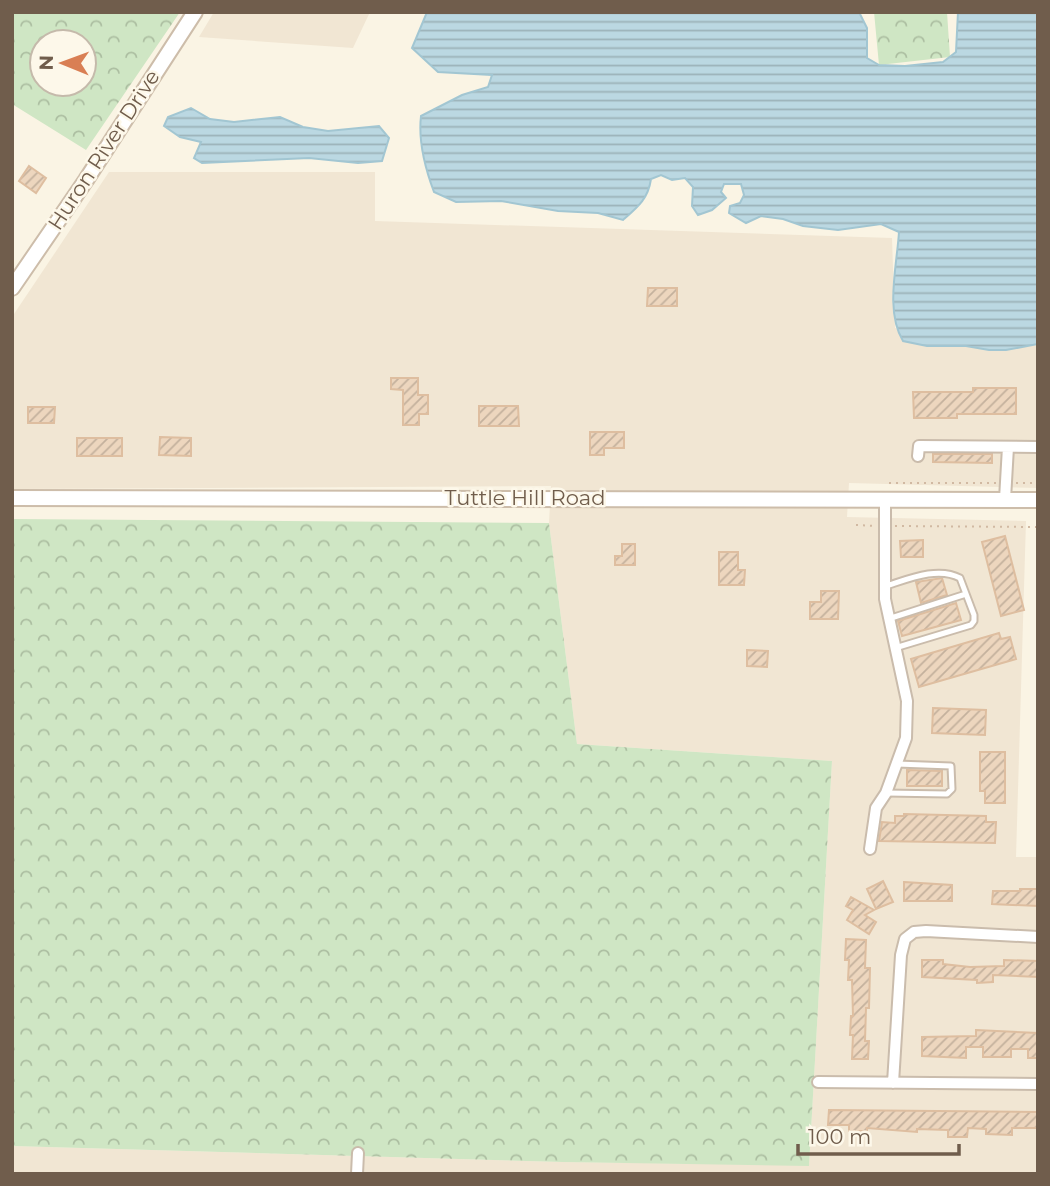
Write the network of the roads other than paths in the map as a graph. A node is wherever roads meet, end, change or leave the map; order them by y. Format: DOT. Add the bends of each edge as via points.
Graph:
graph roads {
  1 [pos="195,12"];
  2 [pos="12,288"];
  3 [pos="1008,447"];
  4 [pos="1038,447"];
  5 [pos="918,456"];
  6 [pos="12,498"];
  7 [pos="1005,499"];
  8 [pos="1038,499"];
  9 [pos="885,500"];
  10 [pos="884,586"];
  11 [pos="966,594"];
  12 [pos="888,619"];
  13 [pos="895,648"];
  14 [pos="897,764"];
  15 [pos="887,793"];
  16 [pos="870,849"];
  17 [pos="1038,937"];
  18 [pos="818,1082"];
  19 [pos="893,1083"];
  20 [pos="1038,1084"];
  21 [pos="358,1153"];
  22 [pos="357,1174"];
  1 -- 2 [label="main road, Huron River Drive"];
  3 -- 4 [label="street"];
  3 -- 5 [label="street" via="919,446"];
  3 -- 7 [label="street"];
  6 -- 9 [label="main road, Tuttle Hill Road"];
  7 -- 8 [label="main road, Tuttle Hill Road"];
  7 -- 9 [label="main road, Tuttle Hill Road"];
  9 -- 10 [label="street"];
  10 -- 11 [label="lane" via="944,573 960,578"];
  10 -- 12 [label="street"];
  11 -- 12 [label="lane"];
  11 -- 13 [label="lane" via="974,615 971,625"];
  12 -- 13 [label="street"];
  13 -- 14 [label="street" via="907,701 906,738"];
  14 -- 15 [label="street"];
  14 -- 15 [label="lane" via="951,766 952,789 947,794"];
  15 -- 16 [label="street" via="876,808"];
  17 -- 19 [label="street" via="926,931 905,939"];
  18 -- 19 [label="street"];
  19 -- 20 [label="street"];
  21 -- 22 [label="street"];
}
